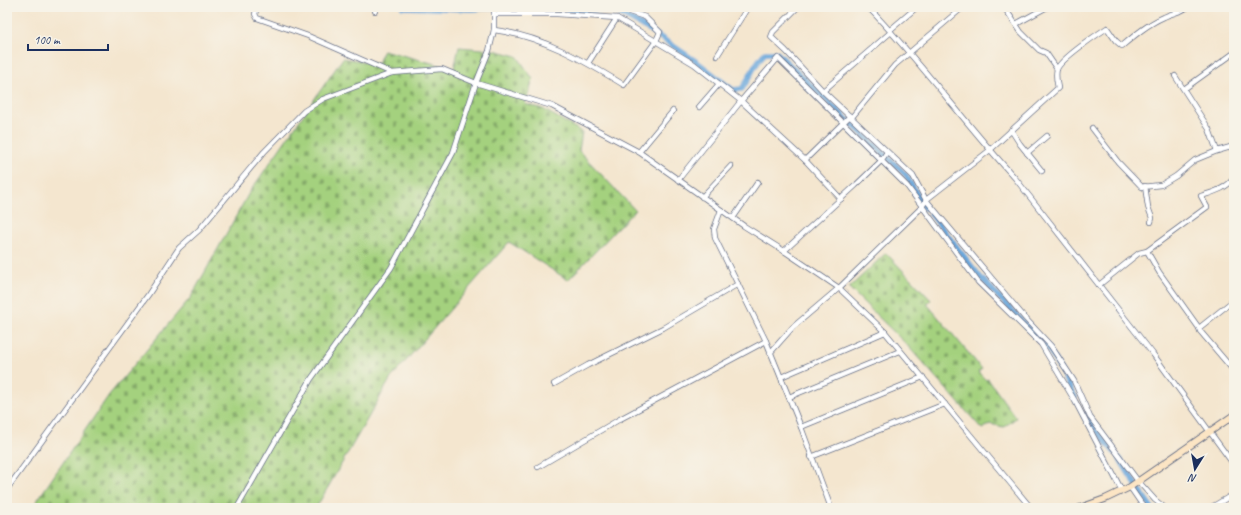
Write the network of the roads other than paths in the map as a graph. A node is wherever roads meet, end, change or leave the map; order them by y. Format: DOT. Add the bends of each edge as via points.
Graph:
graph roads {
  1 [pos="257,7"];
  2 [pos="494,7"];
  3 [pos="576,7"];
  4 [pos="748,7"];
  5 [pos="798,7"];
  6 [pos="868,7"];
  7 [pos="918,7"];
  8 [pos="963,7"];
  9 [pos="1004,7"];
  10 [pos="1047,7"];
  11 [pos="1188,7"];
  12 [pos="494,14"];
  13 [pos="617,18"];
  14 [pos="1016,24"];
  15 [pos="494,30"];
  16 [pos="890,31"];
  17 [pos="656,41"];
  18 [pos="786,50"];
  19 [pos="908,53"];
  20 [pos="1234,53"];
  21 [pos="717,56"];
  22 [pos="778,58"];
  23 [pos="588,63"];
  24 [pos="1057,69"];
  25 [pos="392,73"];
  26 [pos="1175,76"];
  27 [pos="476,83"];
  28 [pos="719,84"];
  29 [pos="1184,89"];
  30 [pos="823,91"];
  31 [pos="741,101"];
  32 [pos="699,107"];
  33 [pos="673,111"];
  34 [pos="851,116"];
  35 [pos="842,122"];
  36 [pos="1092,128"];
  37 [pos="1011,130"];
  38 [pos="1047,136"];
  39 [pos="1234,146"];
  40 [pos="990,150"];
  41 [pos="1217,151"];
  42 [pos="639,152"];
  43 [pos="887,152"];
  44 [pos="1027,153"];
  45 [pos="805,160"];
  46 [pos="881,161"];
  47 [pos="731,166"];
  48 [pos="1042,171"];
  49 [pos="1234,178"];
  50 [pos="678,180"];
  51 [pos="758,182"];
  52 [pos="1145,186"];
  53 [pos="702,197"];
  54 [pos="840,199"];
  55 [pos="926,200"];
  56 [pos="922,207"];
  57 [pos="721,210"];
  58 [pos="734,218"];
  59 [pos="1151,222"];
  60 [pos="784,251"];
  61 [pos="1148,251"];
  62 [pos="738,284"];
  63 [pos="1099,285"];
  64 [pos="838,288"];
  65 [pos="1234,300"];
  66 [pos="1199,328"];
  67 [pos="885,332"];
  68 [pos="766,341"];
  69 [pos="900,350"];
  70 [pos="770,353"];
  71 [pos="1234,371"];
  72 [pos="781,377"];
  73 [pos="923,377"];
  74 [pos="554,384"];
  75 [pos="789,397"];
  76 [pos="945,404"];
  77 [pos="1234,415"];
  78 [pos="801,427"];
  79 [pos="1209,432"];
  80 [pos="812,457"];
  81 [pos="1234,465"];
  82 [pos="538,467"];
  83 [pos="1138,481"];
  84 [pos="1130,487"];
  85 [pos="7,489"];
  86 [pos="1122,491"];
  87 [pos="1234,494"];
  88 [pos="237,508"];
  89 [pos="831,508"];
  90 [pos="1031,508"];
  91 [pos="1080,508"];
  92 [pos="1146,508"];
  93 [pos="1165,508"];
  94 [pos="1210,508"];
  1 -- 25 [label="street" via="257,18 308,36"];
  2 -- 12 [label="street"];
  3 -- 17 [label="street" via="617,8 645,17 660,32"];
  4 -- 21 [label="street"];
  5 -- 18 [label="street" via="771,37"];
  6 -- 16 [label="street"];
  7 -- 16 [label="street"];
  8 -- 19 [label="street"];
  9 -- 14 [label="street"];
  10 -- 14 [label="street"];
  11 -- 24 [label="street" via="1159,19 1122,46 1107,28 1062,62"];
  12 -- 13 [label="street" via="557,14"];
  12 -- 15 [label="street"];
  13 -- 17 [label="street"];
  13 -- 23 [label="street"];
  14 -- 24 [label="street" via="1039,50 1046,53"];
  15 -- 23 [label="street" via="534,38"];
  15 -- 27 [label="street" via="489,51"];
  16 -- 19 [label="street"];
  16 -- 30 [label="street"];
  17 -- 23 [label="street" via="624,85"];
  17 -- 28 [label="street" via="694,64"];
  18 -- 22 [label="street"];
  18 -- 30 [label="street"];
  19 -- 34 [label="street"];
  19 -- 40 [label="street"];
  20 -- 29 [label="street"];
  22 -- 31 [label="street"];
  22 -- 35 [label="street"];
  24 -- 37 [label="street" via="1058,88"];
  25 -- 27 [label="street" via="442,69"];
  25 -- 85 [label="street" via="323,99 310,107 264,152 199,230 179,248"];
  26 -- 29 [label="street"];
  27 -- 42 [label="street" via="552,106"];
  27 -- 88 [label="street" via="453,153 391,268 311,378"];
  28 -- 31 [label="street"];
  28 -- 32 [label="street"];
  29 -- 41 [label="street" via="1210,129"];
  30 -- 34 [label="street"];
  31 -- 45 [label="street"];
  31 -- 50 [label="street"];
  33 -- 42 [label="street"];
  34 -- 35 [label="street"];
  34 -- 43 [label="street"];
  35 -- 45 [label="street"];
  35 -- 46 [label="street"];
  36 -- 52 [label="street" via="1118,162"];
  37 -- 40 [label="street"];
  37 -- 44 [label="street"];
  38 -- 44 [label="street"];
  39 -- 41 [label="street"];
  40 -- 55 [label="street"];
  40 -- 63 [label="street"];
  41 -- 52 [label="street" via="1195,160 1161,185"];
  42 -- 50 [label="street"];
  43 -- 46 [label="street"];
  43 -- 55 [label="street" via="913,176"];
  44 -- 48 [label="street"];
  45 -- 54 [label="street"];
  46 -- 54 [label="street"];
  46 -- 56 [label="street" via="908,186"];
  47 -- 53 [label="street"];
  49 -- 61 [label="street" via="1219,190 1201,196 1207,207"];
  50 -- 53 [label="street"];
  51 -- 58 [label="street"];
  52 -- 59 [label="street"];
  53 -- 57 [label="street"];
  54 -- 60 [label="street"];
  55 -- 56 [label="street"];
  55 -- 83 [label="street" via="1051,346 1074,381 1090,417"];
  56 -- 64 [label="street"];
  56 -- 86 [label="street" via="978,282 1041,344"];
  57 -- 58 [label="street"];
  57 -- 62 [label="street" via="714,229 715,238"];
  58 -- 60 [label="street"];
  60 -- 64 [label="street"];
  61 -- 63 [label="street" via="1139,253"];
  61 -- 66 [label="street" via="1159,272"];
  62 -- 68 [label="street"];
  62 -- 74 [label="street" via="662,328"];
  63 -- 79 [label="street"];
  64 -- 67 [label="street"];
  64 -- 70 [label="street" via="793,328"];
  65 -- 66 [label="street"];
  66 -- 71 [label="street"];
  67 -- 69 [label="street"];
  67 -- 72 [label="street"];
  68 -- 70 [label="street"];
  68 -- 82 [label="street" via="620,418"];
  69 -- 73 [label="street"];
  69 -- 75 [label="street"];
  70 -- 72 [label="street"];
  72 -- 75 [label="street"];
  73 -- 76 [label="street"];
  73 -- 78 [label="street"];
  75 -- 78 [label="street"];
  76 -- 80 [label="street"];
  76 -- 90 [label="street"];
  77 -- 79 [label="street"];
  78 -- 80 [label="street"];
  79 -- 81 [label="street"];
  79 -- 83 [label="street"];
  80 -- 89 [label="street"];
  83 -- 84 [label="street"];
  83 -- 93 [label="street"];
  84 -- 86 [label="street"];
  84 -- 92 [label="street"];
  86 -- 91 [label="street"];
  87 -- 94 [label="street"];
}
